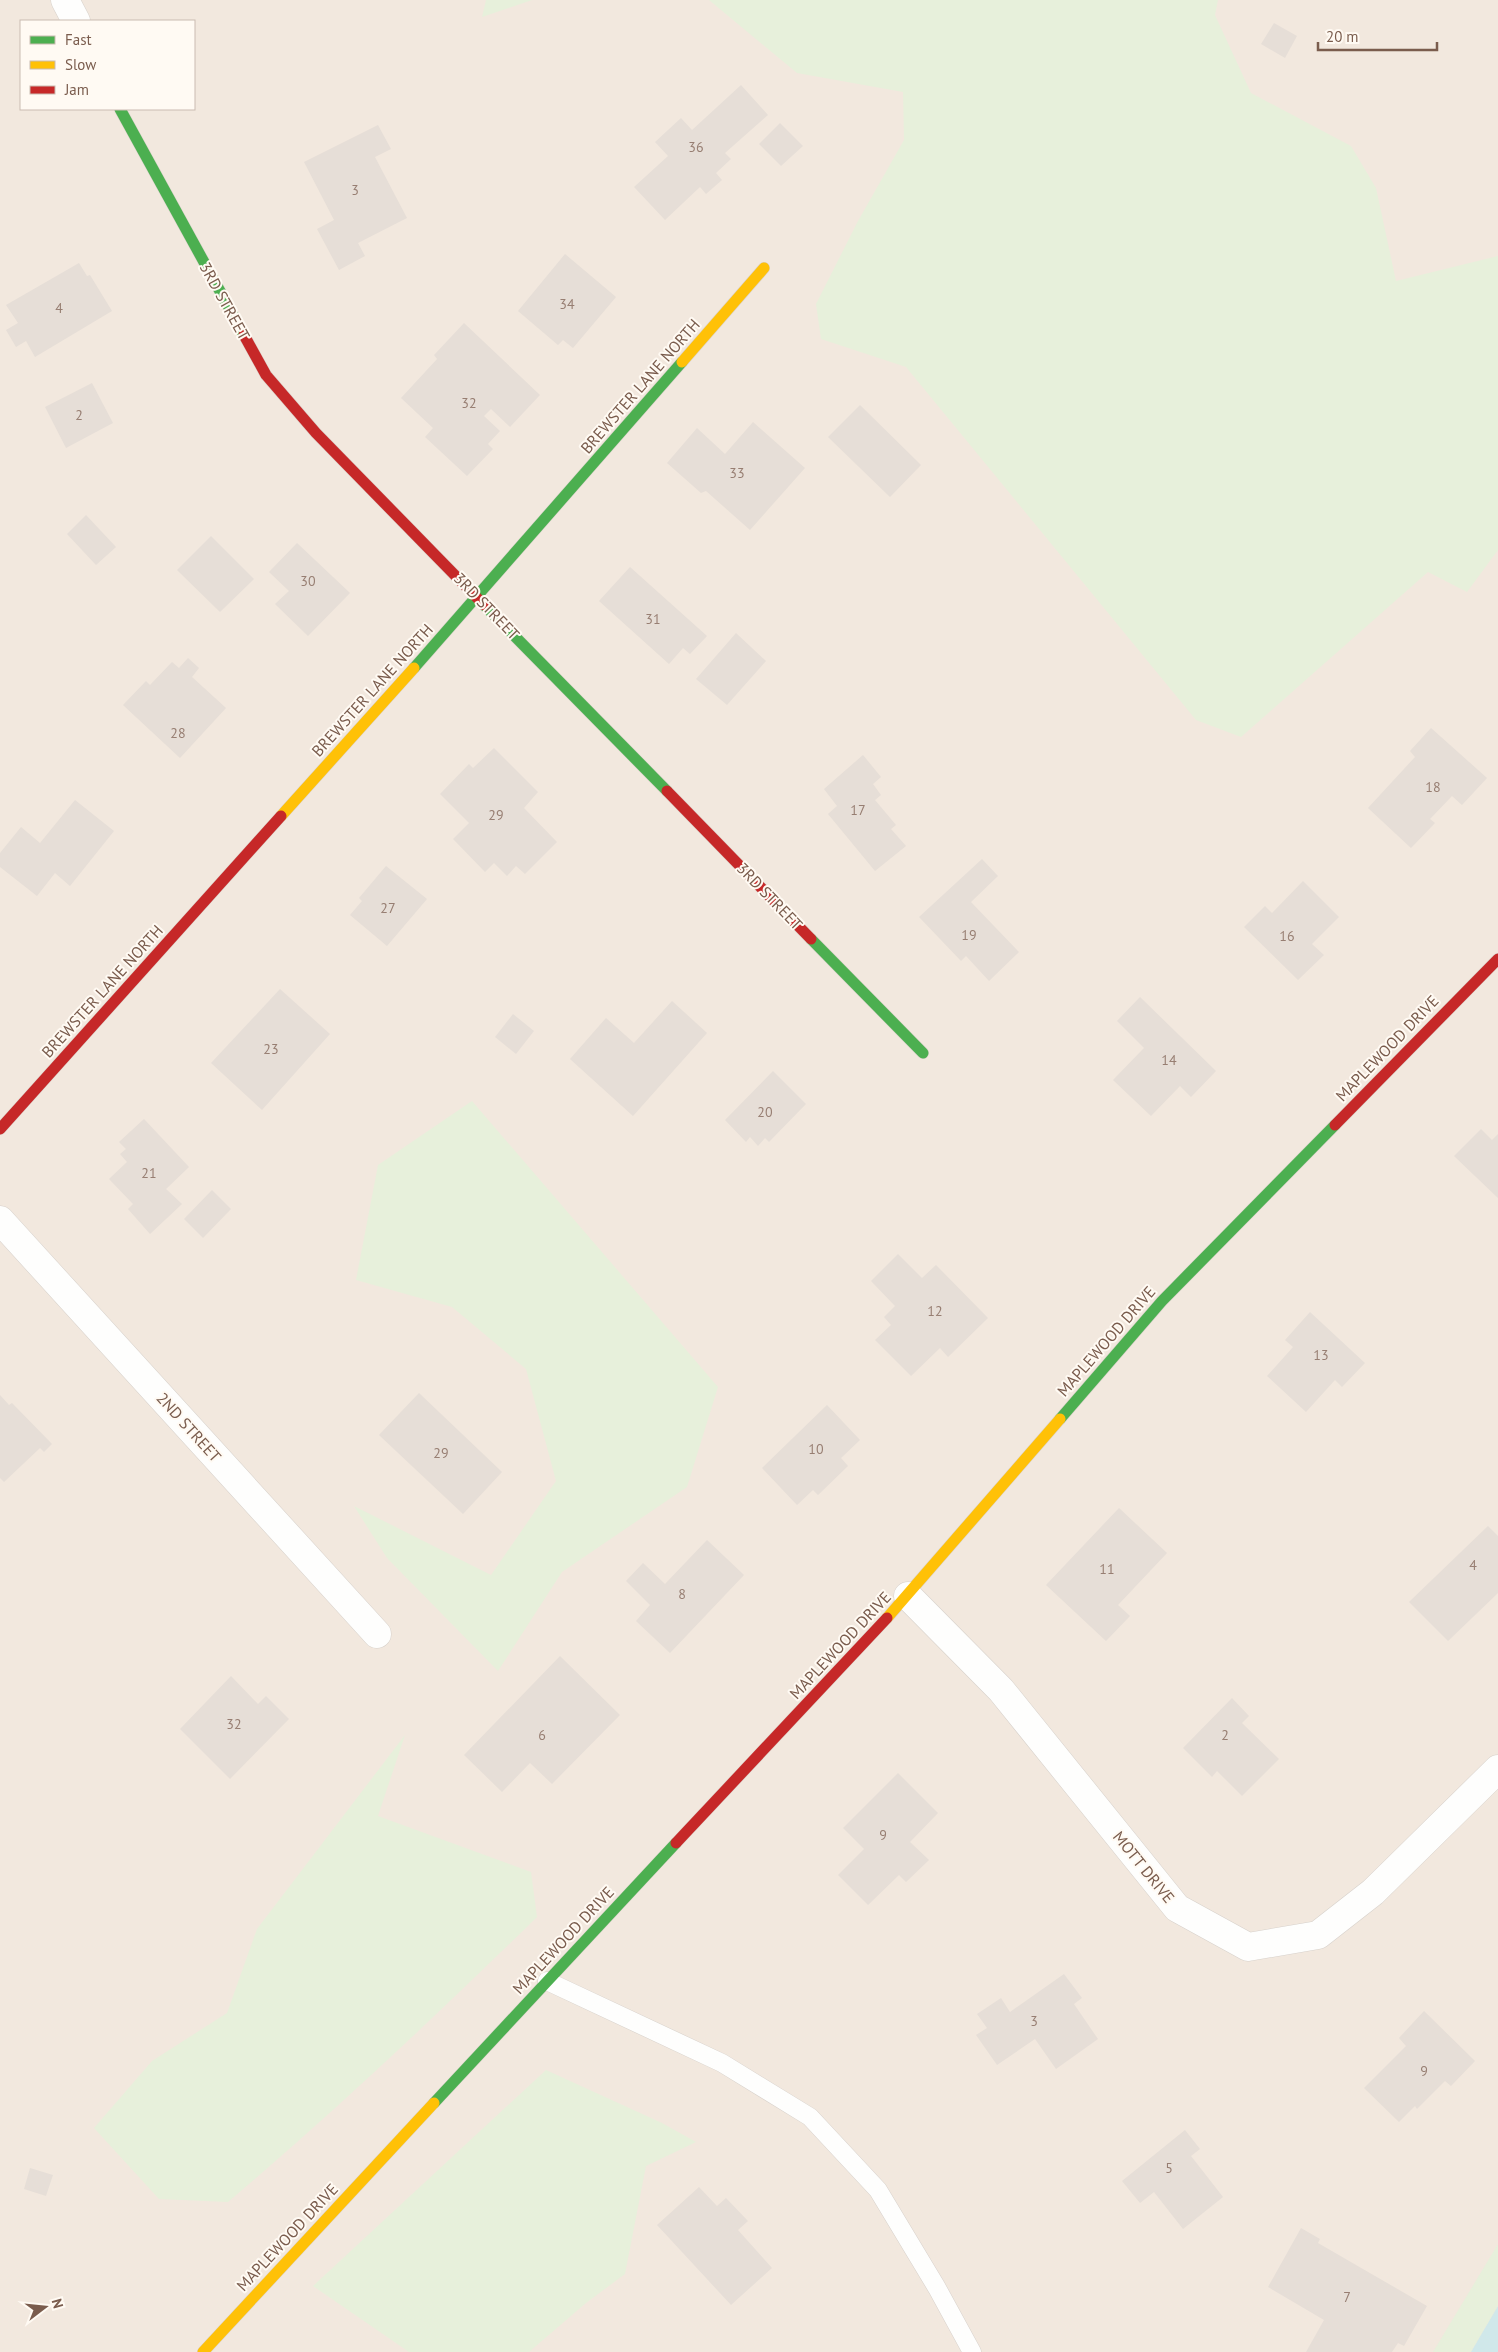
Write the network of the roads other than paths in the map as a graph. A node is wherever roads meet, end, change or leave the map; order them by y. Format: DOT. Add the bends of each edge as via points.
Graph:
graph roads {
  1 [pos="65,0"];
  2 [pos="75,20"];
  3 [pos="121,110"];
  4 [pos="764,268"];
  5 [pos="478,597"];
  6 [pos="1498,959"];
  7 [pos="923,1053"];
  8 [pos="0,1129"];
  9 [pos="0,1220"];
  10 [pos="908,1596"];
  11 [pos="377,1634"];
  12 [pos="1498,1769"];
  13 [pos="547,1981"];
  14 [pos="203,2352"];
  15 [pos="972,2352"];
  1 -- 2 [label="street"];
  3 -- 5 [label="street, 3RD STREET" via="266,375 316,433"];
  4 -- 5 [label="street, BREWSTER LANE NORTH"];
  5 -- 7 [label="street, 3RD STREET"];
  5 -- 8 [label="street, BREWSTER LANE NORTH"];
  6 -- 10 [label="street, MAPLEWOOD DRIVE" via="1162,1301"];
  9 -- 11 [label="street, 2ND STREET"];
  10 -- 12 [label="street, MOTT DRIVE" via="1001,1690 1177,1908 1248,1947 1318,1935 1373,1892"];
  10 -- 13 [label="street, MAPLEWOOD DRIVE"];
  13 -- 14 [label="street, MAPLEWOOD DRIVE"];
  13 -- 15 [label="lane" via="722,2063 810,2118 878,2190"];
}
